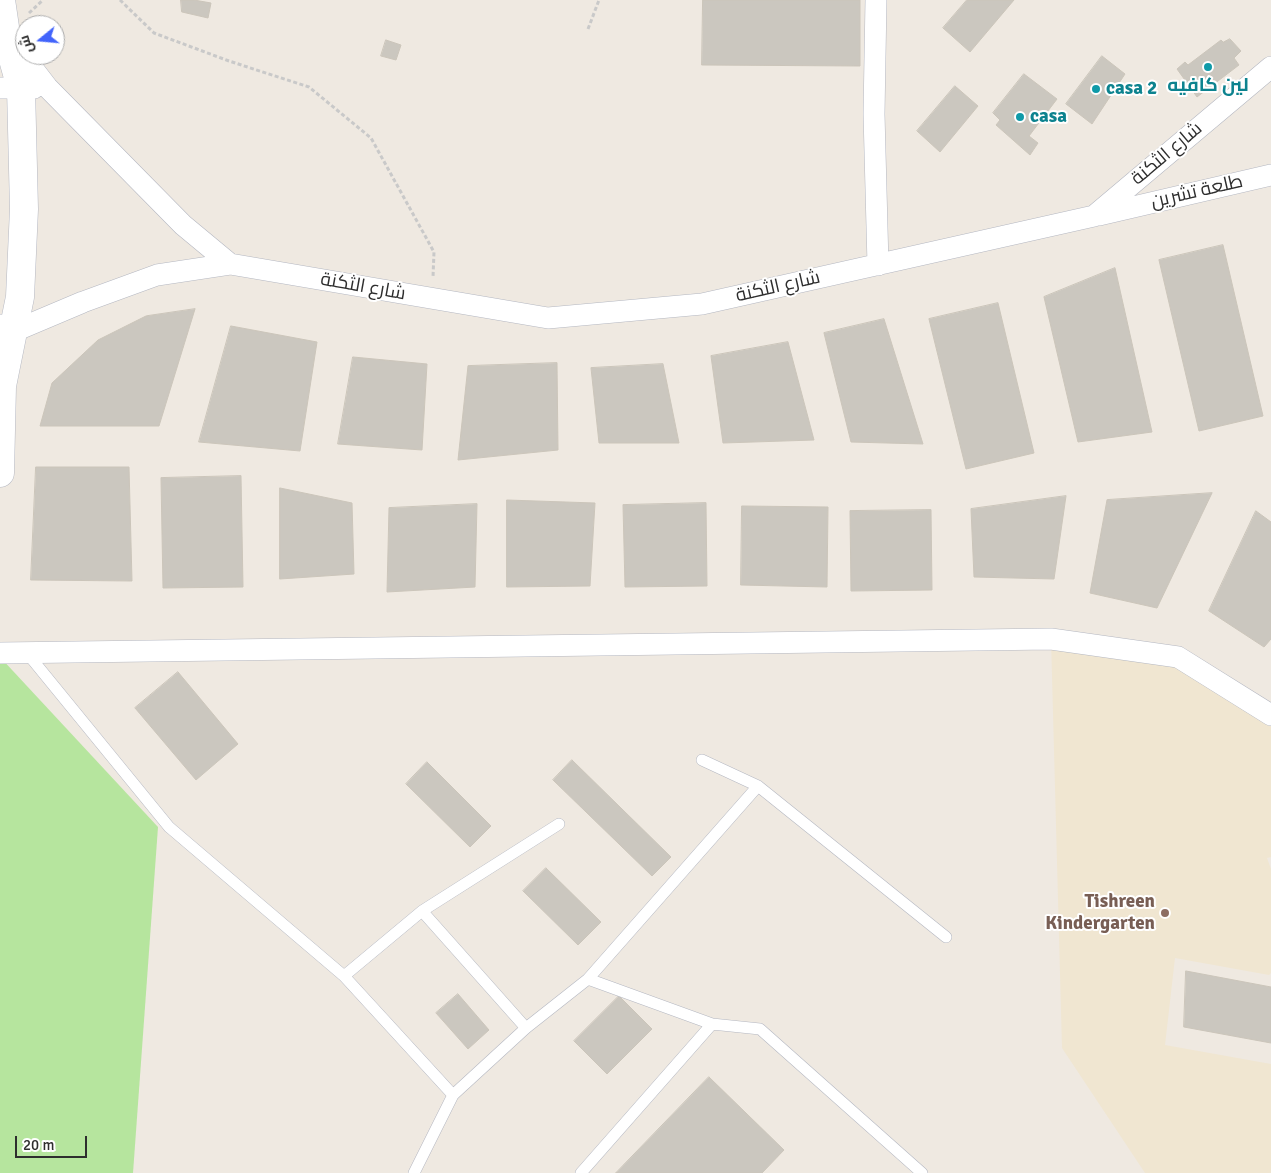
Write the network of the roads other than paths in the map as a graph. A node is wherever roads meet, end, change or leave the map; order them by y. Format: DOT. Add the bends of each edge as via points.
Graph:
graph roads {
  1 [pos="1,0"];
  2 [pos="876,0"];
  3 [pos="1271,67"];
  4 [pos="23,88"];
  5 [pos="1271,175"];
  6 [pos="1094,216"];
  7 [pos="230,264"];
  8 [pos="878,264"];
  9 [pos="6,329"];
  10 [pos="0,473"];
  11 [pos="27,653"];
  12 [pos="0,654"];
  13 [pos="1271,715"];
  14 [pos="702,760"];
  15 [pos="758,786"];
  16 [pos="559,824"];
  17 [pos="422,911"];
  18 [pos="946,937"];
  19 [pos="344,976"];
  20 [pos="588,979"];
  21 [pos="712,1024"];
  22 [pos="526,1028"];
  23 [pos="453,1095"];
  24 [pos="414,1173"];
  25 [pos="581,1173"];
  26 [pos="922,1173"];
  1 -- 4 [label="main road" via="6,34"];
  2 -- 8 [label="street" via="874,114"];
  3 -- 6 [label="street, شارع الثكنة"];
  4 -- 7 [label="street"];
  4 -- 9 [label="main road" via="24,209 20,297"];
  5 -- 6 [label="street, طلعة تشرين"];
  6 -- 8 [label="street, شارع الثكنة"];
  7 -- 8 [label="street, شارع الثكنة" via="548,318 702,304"];
  7 -- 9 [label="street" via="157,275"];
  9 -- 10 [label="main road"];
  11 -- 12 [label="street"];
  11 -- 13 [label="street" via="1051,639 1178,657"];
  11 -- 19 [label="lane" via="169,827"];
  14 -- 15 [label="lane"];
  15 -- 18 [label="lane"];
  15 -- 20 [label="lane"];
  16 -- 17 [label="lane"];
  17 -- 19 [label="lane"];
  17 -- 22 [label="lane"];
  19 -- 23 [label="lane"];
  20 -- 21 [label="lane"];
  20 -- 22 [label="lane"];
  21 -- 25 [label="lane"];
  21 -- 26 [label="lane" via="760,1029"];
  22 -- 23 [label="lane"];
  23 -- 24 [label="lane"];
}
